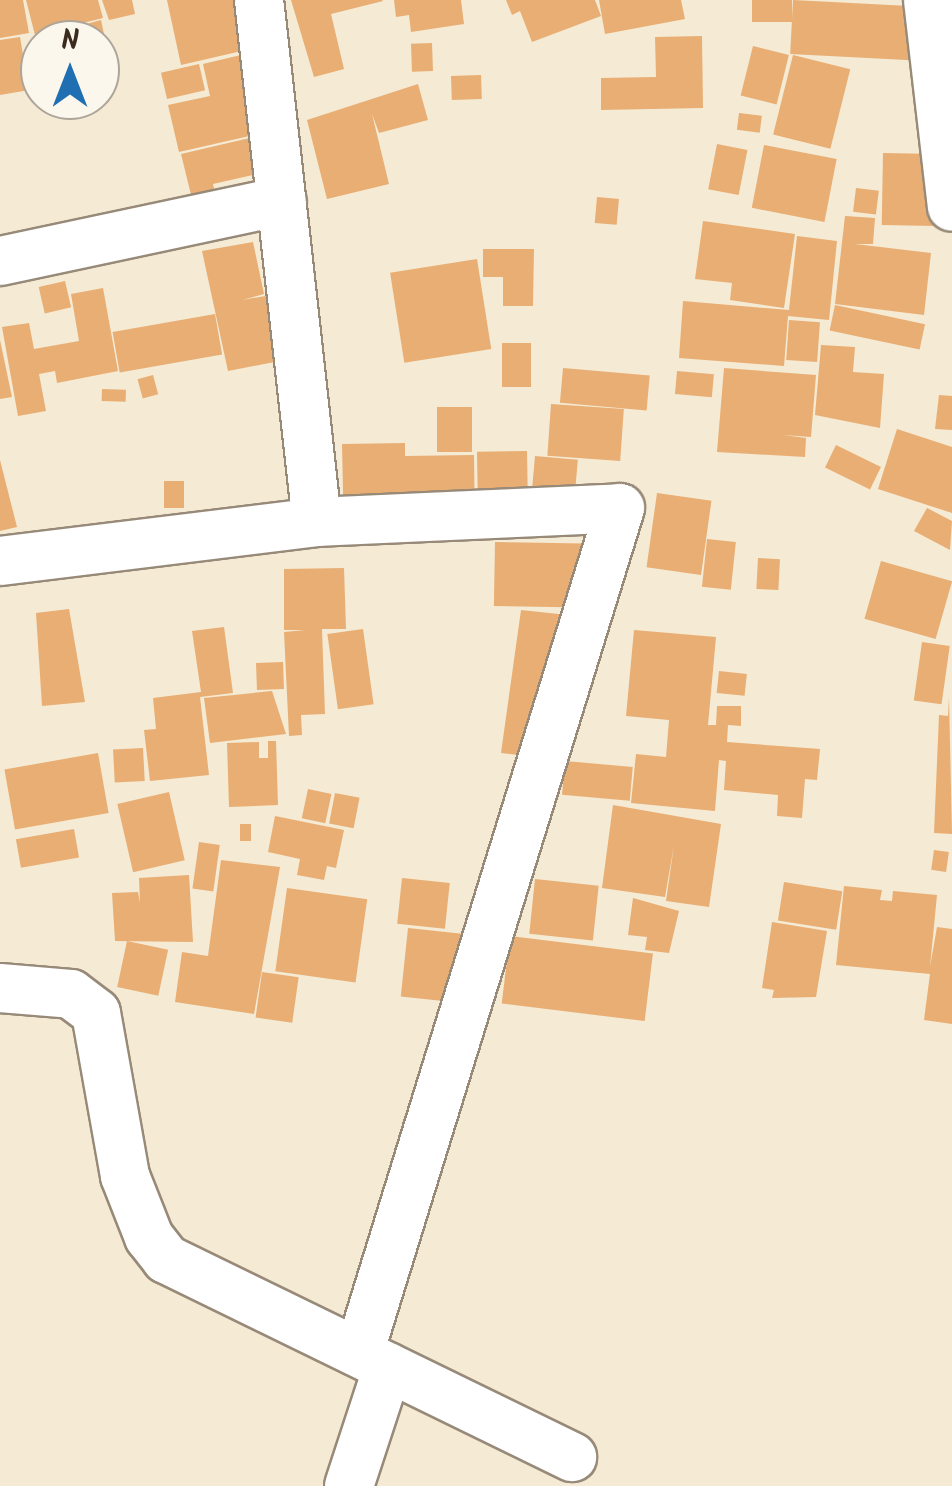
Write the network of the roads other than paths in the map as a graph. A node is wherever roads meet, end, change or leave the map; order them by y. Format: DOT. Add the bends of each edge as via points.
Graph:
graph roads {
  1 [pos="259,0"];
  2 [pos="928,0"];
  3 [pos="282,201"];
  4 [pos="952,207"];
  5 [pos="0,261"];
  6 [pos="317,522"];
  7 [pos="0,561"];
  8 [pos="0,988"];
  9 [pos="373,1360"];
  10 [pos="572,1456"];
  11 [pos="348,1486"];
  1 -- 3 [label="street"];
  2 -- 4 [label="street"];
  3 -- 5 [label="street"];
  3 -- 6 [label="street"];
  6 -- 7 [label="street"];
  6 -- 9 [label="street" via="609,504 621,512"];
  8 -- 9 [label="street" via="70,994 96,1013 125,1176 156,1249"];
  9 -- 10 [label="street"];
  9 -- 11 [label="street"];
}
